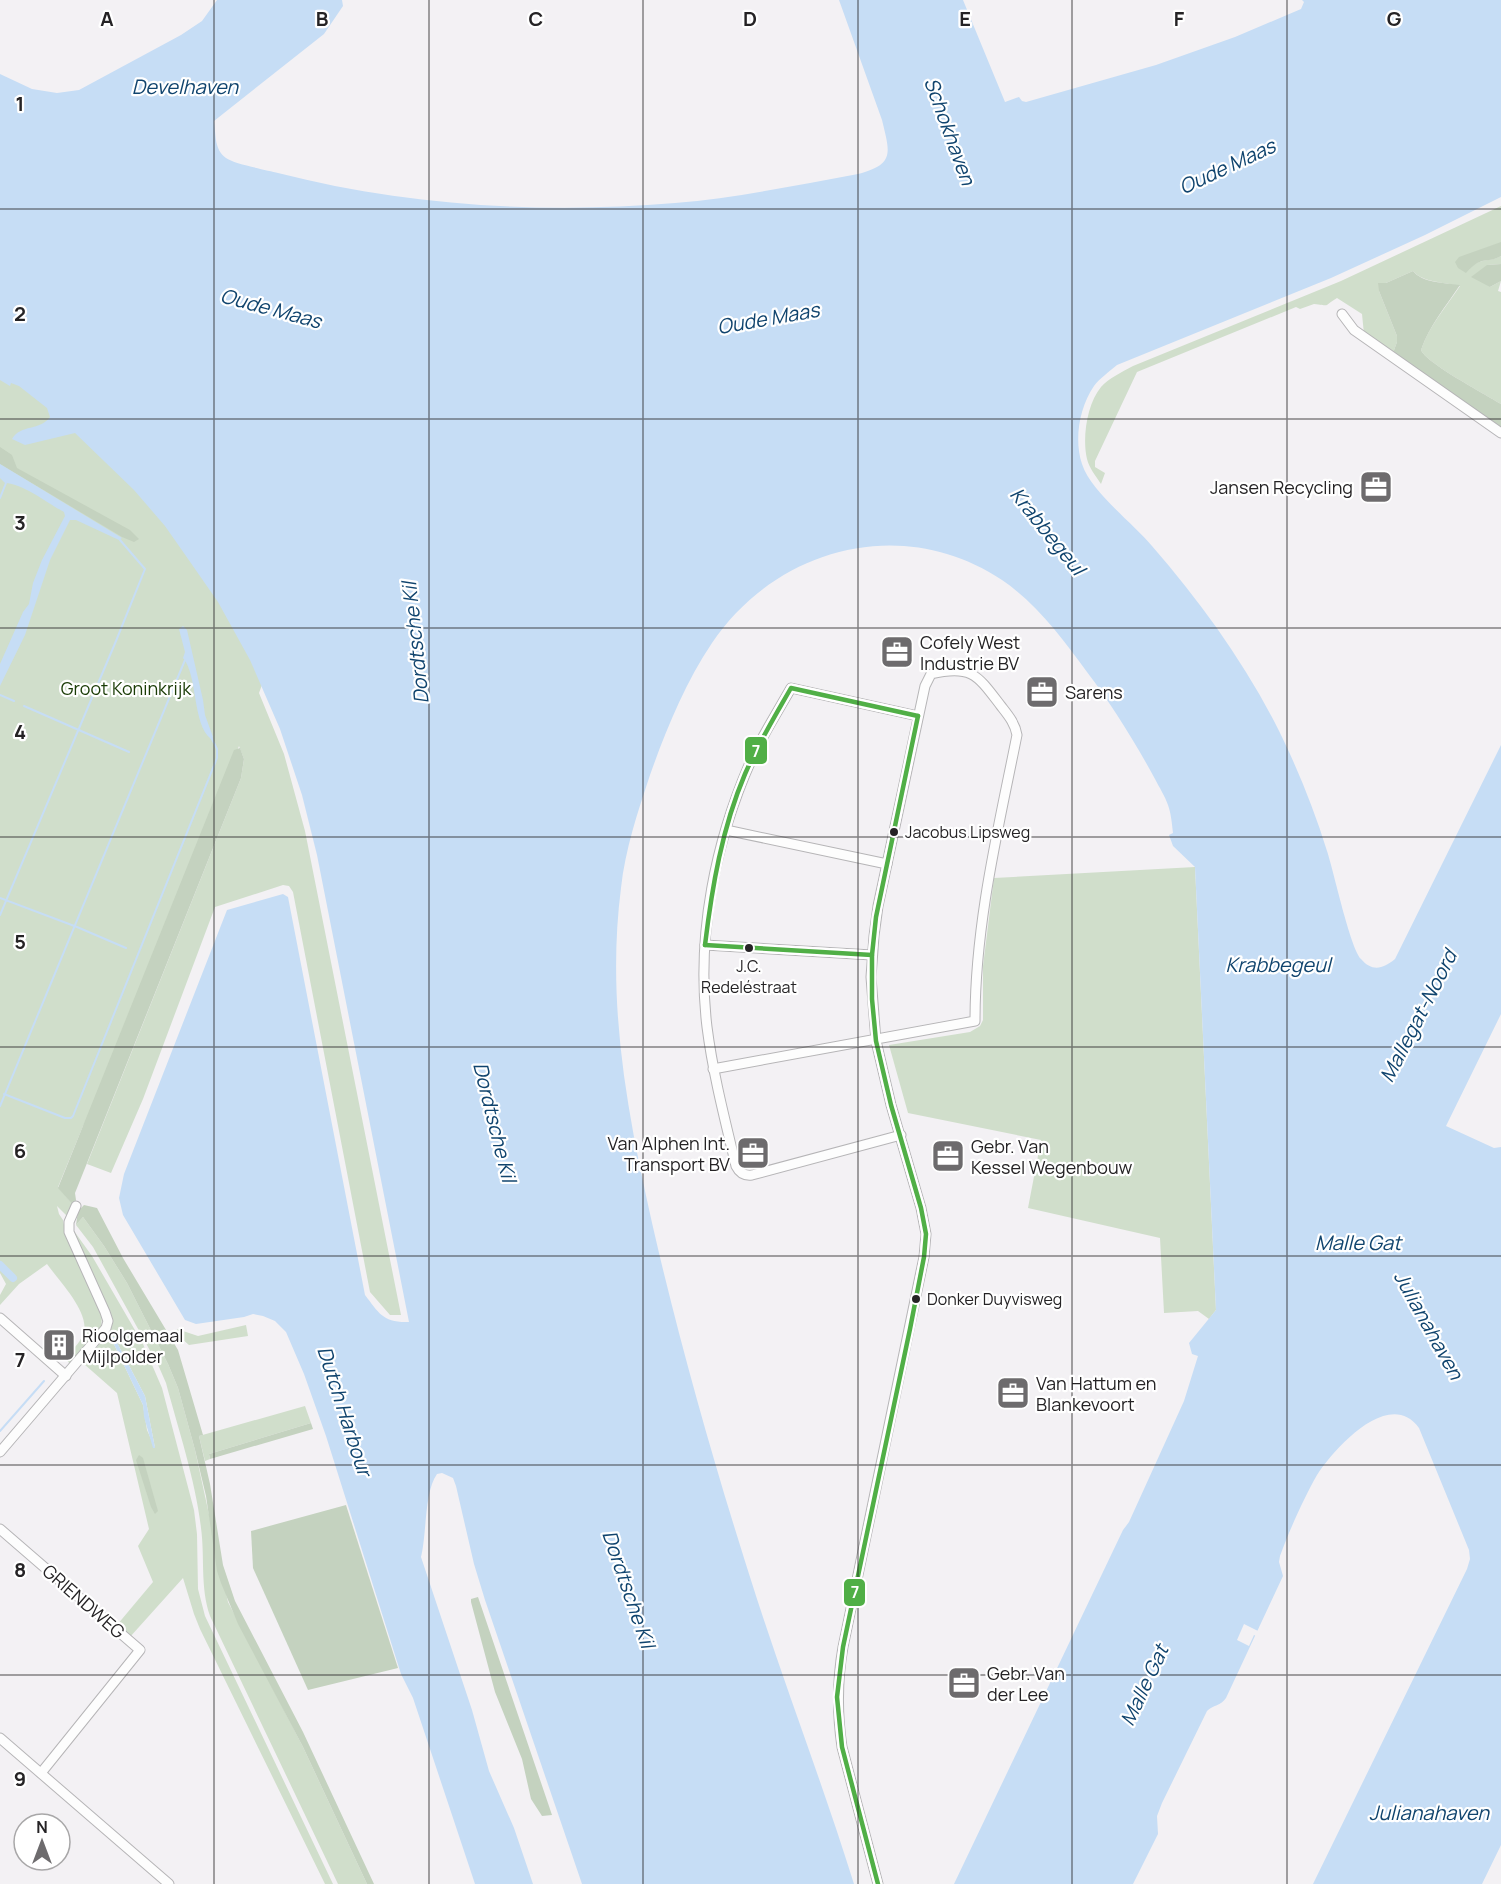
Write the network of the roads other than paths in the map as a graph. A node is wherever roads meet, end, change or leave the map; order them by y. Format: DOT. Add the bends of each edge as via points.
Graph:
graph roads {
  1 [pos="1341,314"];
  2 [pos="1501,433"];
  3 [pos="918,716"];
  4 [pos="726,830"];
  5 [pos="887,864"];
  6 [pos="705,945"];
  7 [pos="872,955"];
  8 [pos="876,1041"];
  9 [pos="713,1069"];
  10 [pos="901,1135"];
  11 [pos="76,1206"];
  12 [pos="0,1318"];
  13 [pos="66,1376"];
  14 [pos="0,1452"];
  15 [pos="0,1529"];
  16 [pos="0,1738"];
  17 [pos="41,1773"];
  18 [pos="169,1884"];
  19 [pos="878,1884"];
  1 -- 2 [label="street" via="1354,330"];
  3 -- 4 [label="street" via="791,688 754,756"];
  3 -- 5 [label="street"];
  3 -- 8 [label="street" via="931,674 962,672 979,679 1014,724 1017,735 984,902 975,1021"];
  4 -- 5 [label="street"];
  4 -- 6 [label="street" via="710,898"];
  5 -- 7 [label="street"];
  6 -- 7 [label="street"];
  6 -- 9 [label="street" via="705,1005"];
  7 -- 8 [label="street"];
  8 -- 9 [label="street"];
  8 -- 10 [label="street"];
  9 -- 10 [label="street" via="736,1166 745,1175"];
  10 -- 19 [label="street" via="926,1234 924,1257 843,1647 837,1697 842,1747"];
  11 -- 13 [label="street" via="69,1232 108,1321 102,1334"];
  12 -- 13 [label="street"];
  13 -- 14 [label="street"];
  15 -- 17 [label="street, GRIENDWEG" via="140,1650"];
  16 -- 17 [label="street"];
  17 -- 18 [label="street"];
}
